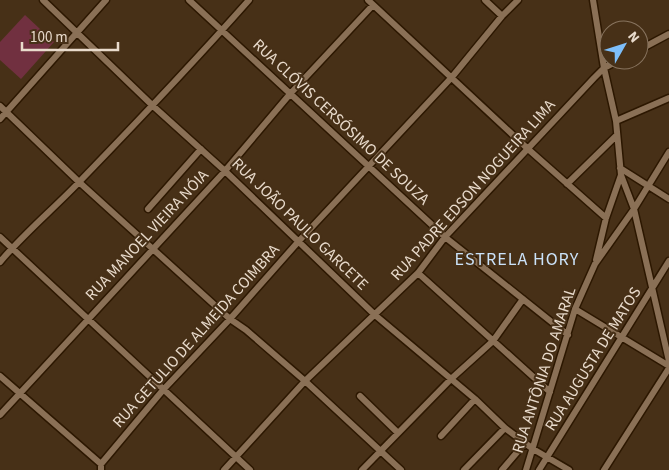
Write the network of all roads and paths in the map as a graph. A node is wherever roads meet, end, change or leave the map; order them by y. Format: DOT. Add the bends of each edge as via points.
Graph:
graph roads {
  1 [pos="43,0"];
  2 [pos="106,0"];
  3 [pos="189,0"];
  4 [pos="249,0"];
  5 [pos="485,0"];
  6 [pos="518,0"];
  7 [pos="593,0"];
  8 [pos="370,2"];
  9 [pos="502,16"];
  10 [pos="222,30"];
  11 [pos="78,32"];
  12 [pos="669,34"];
  13 [pos="599,37"];
  14 [pos="649,45"];
  15 [pos="602,70"];
  16 [pos="604,70"];
  17 [pos="452,76"];
  18 [pos="290,94"];
  19 [pos="669,98"];
  20 [pos="0,106"];
  21 [pos="153,106"];
  22 [pos="6,112"];
  23 [pos="0,119"];
  24 [pos="616,121"];
  25 [pos="617,135"];
  26 [pos="528,148"];
  27 [pos="201,149"];
  28 [pos="669,152"];
  29 [pos="369,167"];
  30 [pos="225,171"];
  31 [pos="620,172"];
  32 [pos="79,182"];
  33 [pos="567,184"];
  34 [pos="648,186"];
  35 [pos="669,199"];
  36 [pos="148,209"];
  37 [pos="634,209"];
  38 [pos="606,218"];
  39 [pos="0,237"];
  40 [pos="445,238"];
  41 [pos="298,242"];
  42 [pos="12,247"];
  43 [pos="153,248"];
  44 [pos="669,261"];
  45 [pos="0,262"];
  46 [pos="595,264"];
  47 [pos="418,273"];
  48 [pos="653,287"];
  49 [pos="523,299"];
  50 [pos="575,309"];
  51 [pos="375,315"];
  52 [pos="88,319"];
  53 [pos="230,319"];
  54 [pos="568,335"];
  55 [pos="622,338"];
  56 [pos="493,341"];
  57 [pos="669,361"];
  58 [pos="669,367"];
  59 [pos="0,376"];
  60 [pos="451,379"];
  61 [pos="305,381"];
  62 [pos="163,390"];
  63 [pos="20,392"];
  64 [pos="550,392"];
  65 [pos="360,396"];
  66 [pos="475,399"];
  67 [pos="0,415"];
  68 [pos="505,428"];
  69 [pos="398,433"];
  70 [pos="441,436"];
  71 [pos="525,443"];
  72 [pos="533,449"];
  73 [pos="380,453"];
  74 [pos="236,456"];
  75 [pos="548,457"];
  76 [pos="101,467"];
  77 [pos="224,470"];
  78 [pos="250,470"];
  79 [pos="362,470"];
  80 [pos="400,470"];
  81 [pos="464,470"];
  82 [pos="502,470"];
  83 [pos="526,470"];
  84 [pos="540,470"];
  85 [pos="569,470"];
  86 [pos="604,470"];
  1 -- 11 [label="street, RUA JOÃO PAULO GARCETE"];
  2 -- 11 [label="street"];
  3 -- 10 [label="street, RUA CLÓVIS CERSÓSIMO DE SOUZA"];
  4 -- 10 [label="street"];
  5 -- 9 [label="street"];
  6 -- 9 [label="street, RUA GETULIO DE ALMEIDA COIMBRA"];
  7 -- 13 [label="street"];
  8 -- 17 [label="street"];
  8 -- 18 [label="street, RUA MANOEL VIEIRA NÓIA"];
  9 -- 17 [label="street, RUA GETULIO DE ALMEIDA COIMBRA"];
  10 -- 18 [label="street, RUA CLÓVIS CERSÓSIMO DE SOUZA"];
  10 -- 21 [label="street"];
  11 -- 21 [label="street, RUA JOÃO PAULO GARCETE"];
  11 -- 22 [label="street"];
  12 -- 14 [label="street"];
  15 -- 26 [label="street, RUA PADRE EDSON NOGUEIRA LIMA"];
  16 -- 24 [label="street"];
  17 -- 26 [label="street"];
  17 -- 29 [label="street, RUA GETULIO DE ALMEIDA COIMBRA"];
  18 -- 29 [label="street, RUA CLÓVIS CERSÓSIMO DE SOUZA"];
  18 -- 30 [label="street, RUA MANOEL VIEIRA NÓIA"];
  19 -- 24 [label="street"];
  20 -- 22 [label="street"];
  21 -- 27 [label="street, RUA JOÃO PAULO GARCETE"];
  21 -- 32 [label="street"];
  22 -- 23 [label="street"];
  22 -- 32 [label="street"];
  24 -- 25 [label="street"];
  25 -- 31 [label="street"];
  25 -- 33 [label="street"];
  26 -- 33 [label="street"];
  26 -- 40 [label="street, RUA PADRE EDSON NOGUEIRA LIMA"];
  27 -- 30 [label="street, RUA JOÃO PAULO GARCETE"];
  27 -- 36 [label="street"];
  28 -- 34 [label="street, RUA ANTÔNIA DO AMARAL"];
  29 -- 40 [label="street, RUA CLÓVIS CERSÓSIMO DE SOUZA"];
  29 -- 41 [label="street, RUA GETULIO DE ALMEIDA COIMBRA"];
  30 -- 41 [label="street, RUA JOÃO PAULO GARCETE"];
  30 -- 43 [label="street, RUA MANOEL VIEIRA NÓIA"];
  31 -- 34 [label="street"];
  31 -- 37 [label="street"];
  31 -- 38 [label="street"];
  32 -- 42 [label="street"];
  32 -- 43 [label="street"];
  33 -- 38 [label="street"];
  34 -- 35 [label="street"];
  34 -- 37 [label="street, RUA ANTÔNIA DO AMARAL"];
  37 -- 46 [label="street, RUA ANTÔNIA DO AMARAL"];
  37 -- 48 [label="street"];
  38 -- 46 [label="street"];
  39 -- 42 [label="street"];
  40 -- 47 [label="street, RUA PADRE EDSON NOGUEIRA LIMA"];
  40 -- 49 [label="street, RUA CLÓVIS CERSÓSIMO DE SOUZA"];
  41 -- 51 [label="street, RUA JOÃO PAULO GARCETE"];
  41 -- 53 [label="street, RUA GETULIO DE ALMEIDA COIMBRA"];
  42 -- 45 [label="street"];
  42 -- 52 [label="street"];
  43 -- 52 [label="street, RUA MANOEL VIEIRA NÓIA"];
  43 -- 53 [label="street"];
  44 -- 48 [label="street, RUA AUGUSTA DE MATOS"];
  46 -- 50 [label="street, RUA ANTÔNIA DO AMARAL"];
  47 -- 51 [label="street, RUA PADRE EDSON NOGUEIRA LIMA"];
  47 -- 56 [label="street"];
  48 -- 55 [label="street, RUA AUGUSTA DE MATOS"];
  48 -- 57 [label="street"];
  49 -- 54 [label="street, RUA CLÓVIS CERSÓSIMO DE SOUZA"];
  49 -- 56 [label="street"];
  50 -- 54 [label="street, RUA ANTÔNIA DO AMARAL"];
  50 -- 55 [label="street"];
  51 -- 60 [label="street, RUA JOÃO PAULO GARCETE"];
  51 -- 61 [label="street, RUA PADRE EDSON NOGUEIRA LIMA"];
  52 -- 62 [label="street"];
  52 -- 63 [label="street, RUA MANOEL VIEIRA NÓIA"];
  53 -- 61 [label="street"];
  53 -- 62 [label="street, RUA GETULIO DE ALMEIDA COIMBRA"];
  54 -- 64 [label="street, RUA ANTÔNIA DO AMARAL"];
  55 -- 58 [label="street"];
  55 -- 75 [label="street, RUA AUGUSTA DE MATOS"];
  56 -- 60 [label="street"];
  56 -- 64 [label="street"];
  58 -- 86 [label="street"];
  59 -- 63 [label="street"];
  60 -- 66 [label="street, RUA JOÃO PAULO GARCETE"];
  60 -- 69 [label="street"];
  61 -- 73 [label="street"];
  61 -- 74 [label="street, RUA PADRE EDSON NOGUEIRA LIMA"];
  62 -- 74 [label="street"];
  62 -- 76 [label="street, RUA GETULIO DE ALMEIDA COIMBRA"];
  63 -- 67 [label="street, RUA MANOEL VIEIRA NÓIA"];
  63 -- 76 [label="street"];
  64 -- 72 [label="street, RUA ANTÔNIA DO AMARAL"];
  65 -- 69 [label="street"];
  66 -- 68 [label="street, RUA JOÃO PAULO GARCETE"];
  66 -- 70 [label="street"];
  68 -- 71 [label="street, RUA JOÃO PAULO GARCETE"];
  68 -- 81 [label="street"];
  69 -- 73 [label="street"];
  71 -- 72 [label="street, RUA JOÃO PAULO GARCETE"];
  71 -- 82 [label="street"];
  72 -- 75 [label="street, RUA JOÃO PAULO GARCETE"];
  72 -- 83 [label="street, RUA ANTÔNIA DO AMARAL"];
  73 -- 79 [label="street"];
  73 -- 80 [label="street"];
  74 -- 77 [label="street, RUA PADRE EDSON NOGUEIRA LIMA"];
  74 -- 78 [label="street"];
  75 -- 84 [label="street, RUA AUGUSTA DE MATOS"];
  75 -- 85 [label="street, RUA JOÃO PAULO GARCETE"];
}
